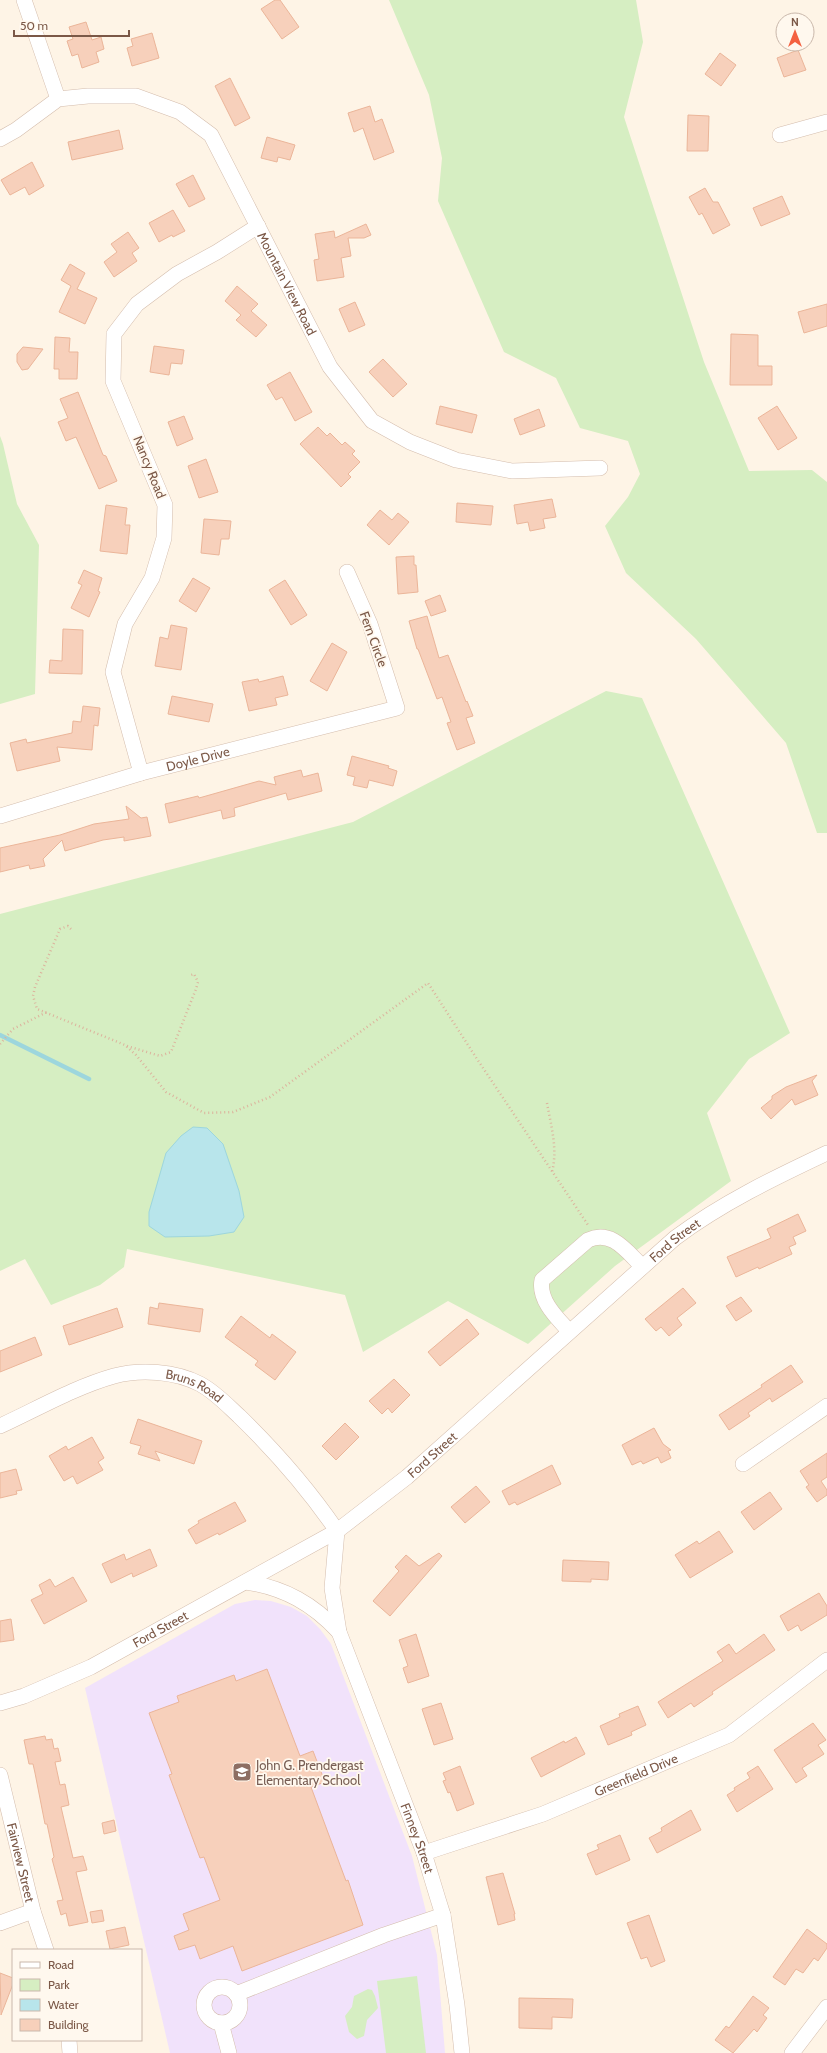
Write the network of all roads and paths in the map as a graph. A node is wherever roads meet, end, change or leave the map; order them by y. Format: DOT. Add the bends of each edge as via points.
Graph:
graph roads {
  1 [pos="24,0"];
  2 [pos="58,99"];
  3 [pos="827,122"];
  4 [pos="780,135"];
  5 [pos="0,139"];
  6 [pos="258,226"];
  7 [pos="600,468"];
  8 [pos="347,572"];
  9 [pos="397,708"];
  10 [pos="141,773"];
  11 [pos="0,816"];
  12 [pos="71,928"];
  13 [pos="191,975"];
  14 [pos="47,1012"];
  15 [pos="0,1044"];
  16 [pos="125,1045"];
  17 [pos="547,1103"];
  18 [pos="827,1153"];
  19 [pos="552,1172"];
  20 [pos="596,1237"];
  21 [pos="642,1266"];
  22 [pos="569,1331"];
  23 [pos="827,1406"];
  24 [pos="0,1426"];
  25 [pos="743,1464"];
  26 [pos="337,1531"];
  27 [pos="246,1582"];
  28 [pos="339,1632"];
  29 [pos="827,1660"];
  30 [pos="0,1703"];
  31 [pos="0,1775"];
  32 [pos="424,1854"];
  33 [pos="33,1911"];
  34 [pos="443,1915"];
  35 [pos="0,1923"];
  36 [pos="46,1949"];
  37 [pos="236,1994"];
  38 [pos="827,2007"];
  39 [pos="221,2023"];
  40 [pos="69,2041"];
  41 [pos="70,2053"];
  42 [pos="229,2053"];
  43 [pos="462,2053"];
  44 [pos="792,2053"];
  1 -- 2 [label="street"];
  2 -- 5 [label="street"];
  2 -- 6 [label="street, Mountain View Road" via="136,96 180,112 210,135"];
  3 -- 4 [label="street"];
  6 -- 7 [label="street, Mountain View Road" via="330,368 372,421 410,442 456,460 512,471"];
  6 -- 10 [label="street, Nancy Road" via="176,274 137,304 114,334 114,381 165,505 164,538 154,571 125,624 114,672"];
  8 -- 9 [label="street, Fern Circle" via="370,624"];
  9 -- 10 [label="street, Doyle Drive"];
  10 -- 11 [label="street, Doyle Drive"];
  12 -- 14 [label="path" via="68,926 60,929 32,996 37,1009"];
  13 -- 16 [label="path" via="194,974 198,982 171,1052 160,1056"];
  14 -- 15 [label="path" via="13,1029"];
  14 -- 16 [label="path"];
  16 -- 19 [label="path" via="166,1092 204,1113 233,1112 270,1097 428,983"];
  17 -- 19 [label="path" via="554,1137 555,1159"];
  18 -- 21 [label="street, Ford Street" via="748,1191 704,1216"];
  19 -- 20 [label="path"];
  20 -- 21 [label="street" via="612,1239"];
  20 -- 22 [label="street" via="588,1240 542,1280 540,1288 544,1298"];
  21 -- 22 [label="street, Ford Street"];
  22 -- 26 [label="street, Ford Street" via="407,1476"];
  23 -- 25 [label="street"];
  24 -- 26 [label="street, Bruns Road" via="114,1376 157,1372 182,1377 200,1384 218,1396 264,1440"];
  26 -- 27 [label="street, Ford Street"];
  26 -- 28 [label="street, Finney Street" via="332,1588"];
  27 -- 28 [label="street, Finney Street" via="268,1585 306,1602"];
  27 -- 30 [label="street, Ford Street" via="91,1667 24,1696"];
  28 -- 32 [label="street, Finney Street"];
  29 -- 32 [label="street, Greenfield Drive" via="730,1735 543,1814"];
  31 -- 33 [label="street, Fairview Street"];
  32 -- 34 [label="street, Finney Street"];
  33 -- 35 [label="street"];
  33 -- 36 [label="street, Fairview Street"];
  34 -- 37 [label="street" via="384,1935"];
  34 -- 43 [label="street, Finney Street"];
  37 -- 39 [label="street" via="240,2005 236,2016"];
  37 -- 39 [label="street" via="220,1987 206,1997 206,2014 215,2022"];
  38 -- 44 [label="street"];
  39 -- 42 [label="street"];
  40 -- 41 [label="street"];
}
